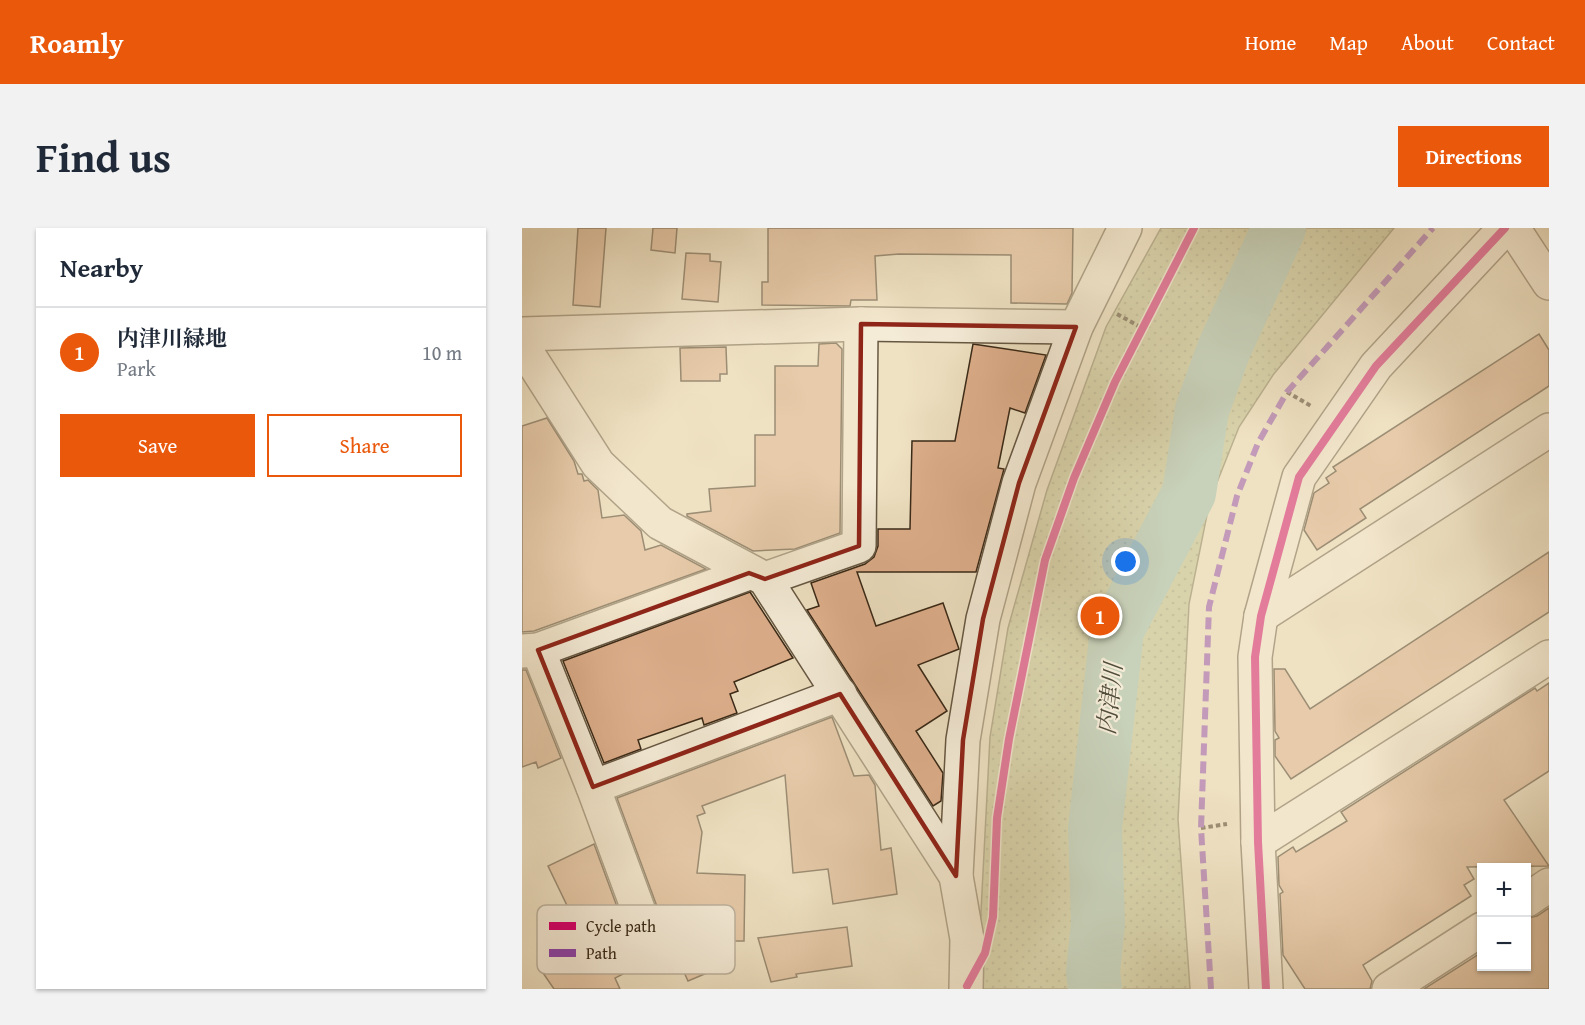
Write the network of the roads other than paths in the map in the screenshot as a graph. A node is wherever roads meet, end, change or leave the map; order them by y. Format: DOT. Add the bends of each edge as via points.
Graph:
graph roads {
  1 [pos="1125,228"];
  2 [pos="1504,228"];
  3 [pos="1513,228"];
  4 [pos="1549,283"];
  5 [pos="861,324"];
  6 [pos="1076,327"];
  7 [pos="522,334"];
  8 [pos="522,345"];
  9 [pos="1549,430"];
  10 [pos="757,576"];
  11 [pos="1261,616"];
  12 [pos="530,651"];
  13 [pos="1549,657"];
  14 [pos="840,694"];
  15 [pos="593,787"];
  16 [pos="1258,842"];
  17 [pos="956,876"];
  18 [pos="1549,885"];
  19 [pos="1531,897"];
  20 [pos="637,905"];
  21 [pos="1477,932"];
  22 [pos="966,989"];
  23 [pos="1266,989"];
  24 [pos="1389,989"];
  1 -- 6 [label="street"];
  2 -- 11 [label="street" via="1376,366 1299,477"];
  3 -- 4 [label="street"];
  5 -- 6 [label="street"];
  5 -- 7 [label="street"];
  5 -- 10 [label="street" via="859,546"];
  6 -- 17 [label="street" via="1019,483 983,619 963,740"];
  8 -- 10 [label="street" via="598,464 660,523"];
  9 -- 11 [label="street"];
  10 -- 12 [label="street"];
  10 -- 14 [label="street"];
  11 -- 16 [label="street" via="1255,657"];
  12 -- 15 [label="street"];
  13 -- 16 [label="street"];
  14 -- 15 [label="street"];
  14 -- 17 [label="street"];
  15 -- 20 [label="street"];
  16 -- 23 [label="street"];
  17 -- 22 [label="street" via="967,939"];
  18 -- 19 [label="street"];
  21 -- 24 [label="street"];
}
